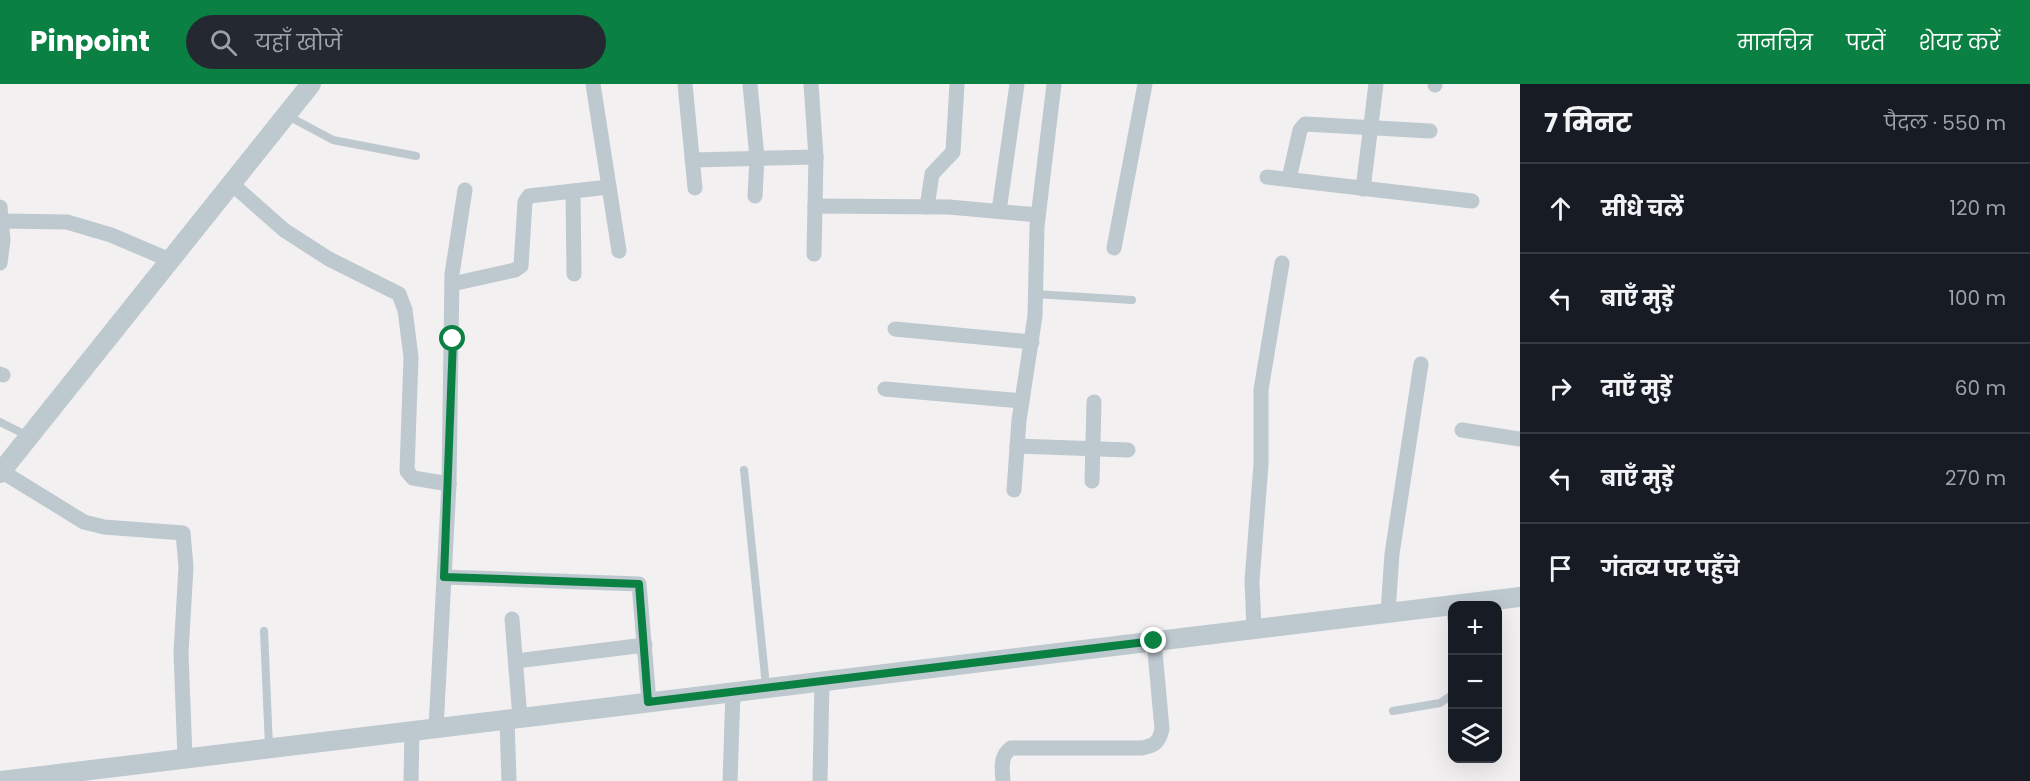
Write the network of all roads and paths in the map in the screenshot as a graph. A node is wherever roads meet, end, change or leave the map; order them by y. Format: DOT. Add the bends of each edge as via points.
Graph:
graph roads {
  1 [pos="311,84"];
  2 [pos="592,84"];
  3 [pos="685,84"];
  4 [pos="750,84"];
  5 [pos="811,84"];
  6 [pos="957,84"];
  7 [pos="1017,84"];
  8 [pos="1054,84"];
  9 [pos="1145,84"];
  10 [pos="1376,84"];
  11 [pos="287,115"];
  12 [pos="1372,128"];
  13 [pos="1430,131"];
  14 [pos="416,156"];
  15 [pos="816,157"];
  16 [pos="757,158"];
  17 [pos="692,160"];
  18 [pos="1267,177"];
  19 [pos="1289,179"];
  20 [pos="232,184"];
  21 [pos="609,187"];
  22 [pos="695,188"];
  23 [pos="1363,189"];
  24 [pos="465,190"];
  25 [pos="573,191"];
  26 [pos="755,196"];
  27 [pos="1472,201"];
  28 [pos="815,206"];
  29 [pos="927,207"];
  30 [pos="999,211"];
  31 [pos="2,214"];
  32 [pos="1038,215"];
  33 [pos="2,240"];
  34 [pos="1114,248"];
  35 [pos="619,251"];
  36 [pos="814,254"];
  37 [pos="172,261"];
  38 [pos="0,263"];
  39 [pos="1282,263"];
  40 [pos="574,274"];
  41 [pos="452,284"];
  42 [pos="1035,294"];
  43 [pos="1132,300"];
  44 [pos="895,329"];
  45 [pos="1032,342"];
  46 [pos="1421,364"];
  47 [pos="885,389"];
  48 [pos="1022,401"];
  49 [pos="1094,402"];
  50 [pos="0,422"];
  51 [pos="1462,430"];
  52 [pos="29,437"];
  53 [pos="1520,439"];
  54 [pos="1017,446"];
  55 [pos="1092,449"];
  56 [pos="1128,450"];
  57 [pos="744,470"];
  58 [pos="1,472"];
  59 [pos="1092,481"];
  60 [pos="449,484"];
  61 [pos="1014,490"];
  62 [pos="444,577"];
  63 [pos="1520,597"];
  64 [pos="1502,602"];
  65 [pos="1388,612"];
  66 [pos="1448,615"];
  67 [pos="512,619"];
  68 [pos="1254,629"];
  69 [pos="264,631"];
  70 [pos="1154,641"];
  71 [pos="645,645"];
  72 [pos="516,661"];
  73 [pos="822,681"];
  74 [pos="766,688"];
  75 [pos="734,692"];
  76 [pos="1448,698"];
  77 [pos="648,702"];
  78 [pos="1393,711"];
  79 [pos="514,718"];
  80 [pos="436,728"];
  81 [pos="412,731"];
  82 [pos="269,748"];
  83 [pos="184,758"];
  84 [pos="116,774"];
  85 [pos="0,781"];
  86 [pos="411,781"];
  87 [pos="509,781"];
  88 [pos="730,781"];
  89 [pos="820,781"];
  90 [pos="1003,781"];
  1 -- 11 [label="street"];
  2 -- 21 [label="street"];
  3 -- 17 [label="street"];
  4 -- 16 [label="street"];
  5 -- 15 [label="street"];
  6 -- 29 [label="street" via="953,152 932,174"];
  7 -- 30 [label="street"];
  8 -- 32 [label="street"];
  9 -- 34 [label="street"];
  10 -- 12 [label="street"];
  11 -- 14 [label="lane" via="333,140"];
  11 -- 20 [label="street"];
  12 -- 13 [label="street"];
  12 -- 19 [label="street" via="1303,125"];
  12 -- 23 [label="street"];
  15 -- 16 [label="street"];
  15 -- 28 [label="street"];
  16 -- 17 [label="street"];
  16 -- 26 [label="street"];
  17 -- 22 [label="street"];
  18 -- 19 [label="street"];
  19 -- 23 [label="street"];
  20 -- 37 [label="street"];
  20 -- 60 [label="street" via="284,230 329,259 399,294 411,357 407,471 413,478"];
  21 -- 25 [label="street"];
  21 -- 35 [label="street"];
  23 -- 27 [label="street"];
  24 -- 41 [label="street"];
  25 -- 40 [label="street"];
  25 -- 41 [label="street" via="526,198 520,268"];
  28 -- 29 [label="street"];
  28 -- 36 [label="street"];
  29 -- 30 [label="street"];
  30 -- 32 [label="street"];
  31 -- 33 [label="street"];
  31 -- 37 [label="street" via="76,224"];
  32 -- 42 [label="street"];
  33 -- 38 [label="street"];
  37 -- 52 [label="street"];
  39 -- 68 [label="street" via="1261,390 1261,464 1252,581"];
  41 -- 60 [label="street"];
  42 -- 43 [label="lane"];
  42 -- 45 [label="street"];
  44 -- 45 [label="street"];
  45 -- 48 [label="street"];
  46 -- 65 [label="street" via="1392,554"];
  47 -- 48 [label="street"];
  48 -- 54 [label="street"];
  49 -- 55 [label="street"];
  50 -- 52 [label="lane"];
  51 -- 53 [label="street"];
  52 -- 58 [label="street"];
  54 -- 55 [label="street"];
  54 -- 61 [label="street"];
  55 -- 56 [label="street"];
  55 -- 59 [label="street"];
  57 -- 74 [label="lane"];
  58 -- 83 [label="street" via="84,522 183,533"];
  60 -- 62 [label="street"];
  62 -- 71 [label="street" via="637,583 641,589"];
  62 -- 80 [label="street"];
  63 -- 64 [label="street"];
  65 -- 66 [label="street"];
  65 -- 68 [label="street"];
  67 -- 72 [label="street"];
  68 -- 70 [label="street"];
  69 -- 82 [label="lane"];
  70 -- 73 [label="street"];
  70 -- 90 [label="street" via="1162,729 1154,746 1011,748 1004,753"];
  71 -- 72 [label="street"];
  71 -- 77 [label="street"];
  72 -- 79 [label="street"];
  73 -- 74 [label="street"];
  73 -- 89 [label="street"];
  74 -- 75 [label="street"];
  75 -- 77 [label="street"];
  75 -- 88 [label="street"];
  76 -- 78 [label="lane" via="1440,703"];
  77 -- 79 [label="street"];
  79 -- 80 [label="street"];
  79 -- 87 [label="street"];
  80 -- 81 [label="street"];
  81 -- 82 [label="street"];
  81 -- 86 [label="street"];
  82 -- 83 [label="street"];
  83 -- 84 [label="street"];
  84 -- 85 [label="street"];
}
